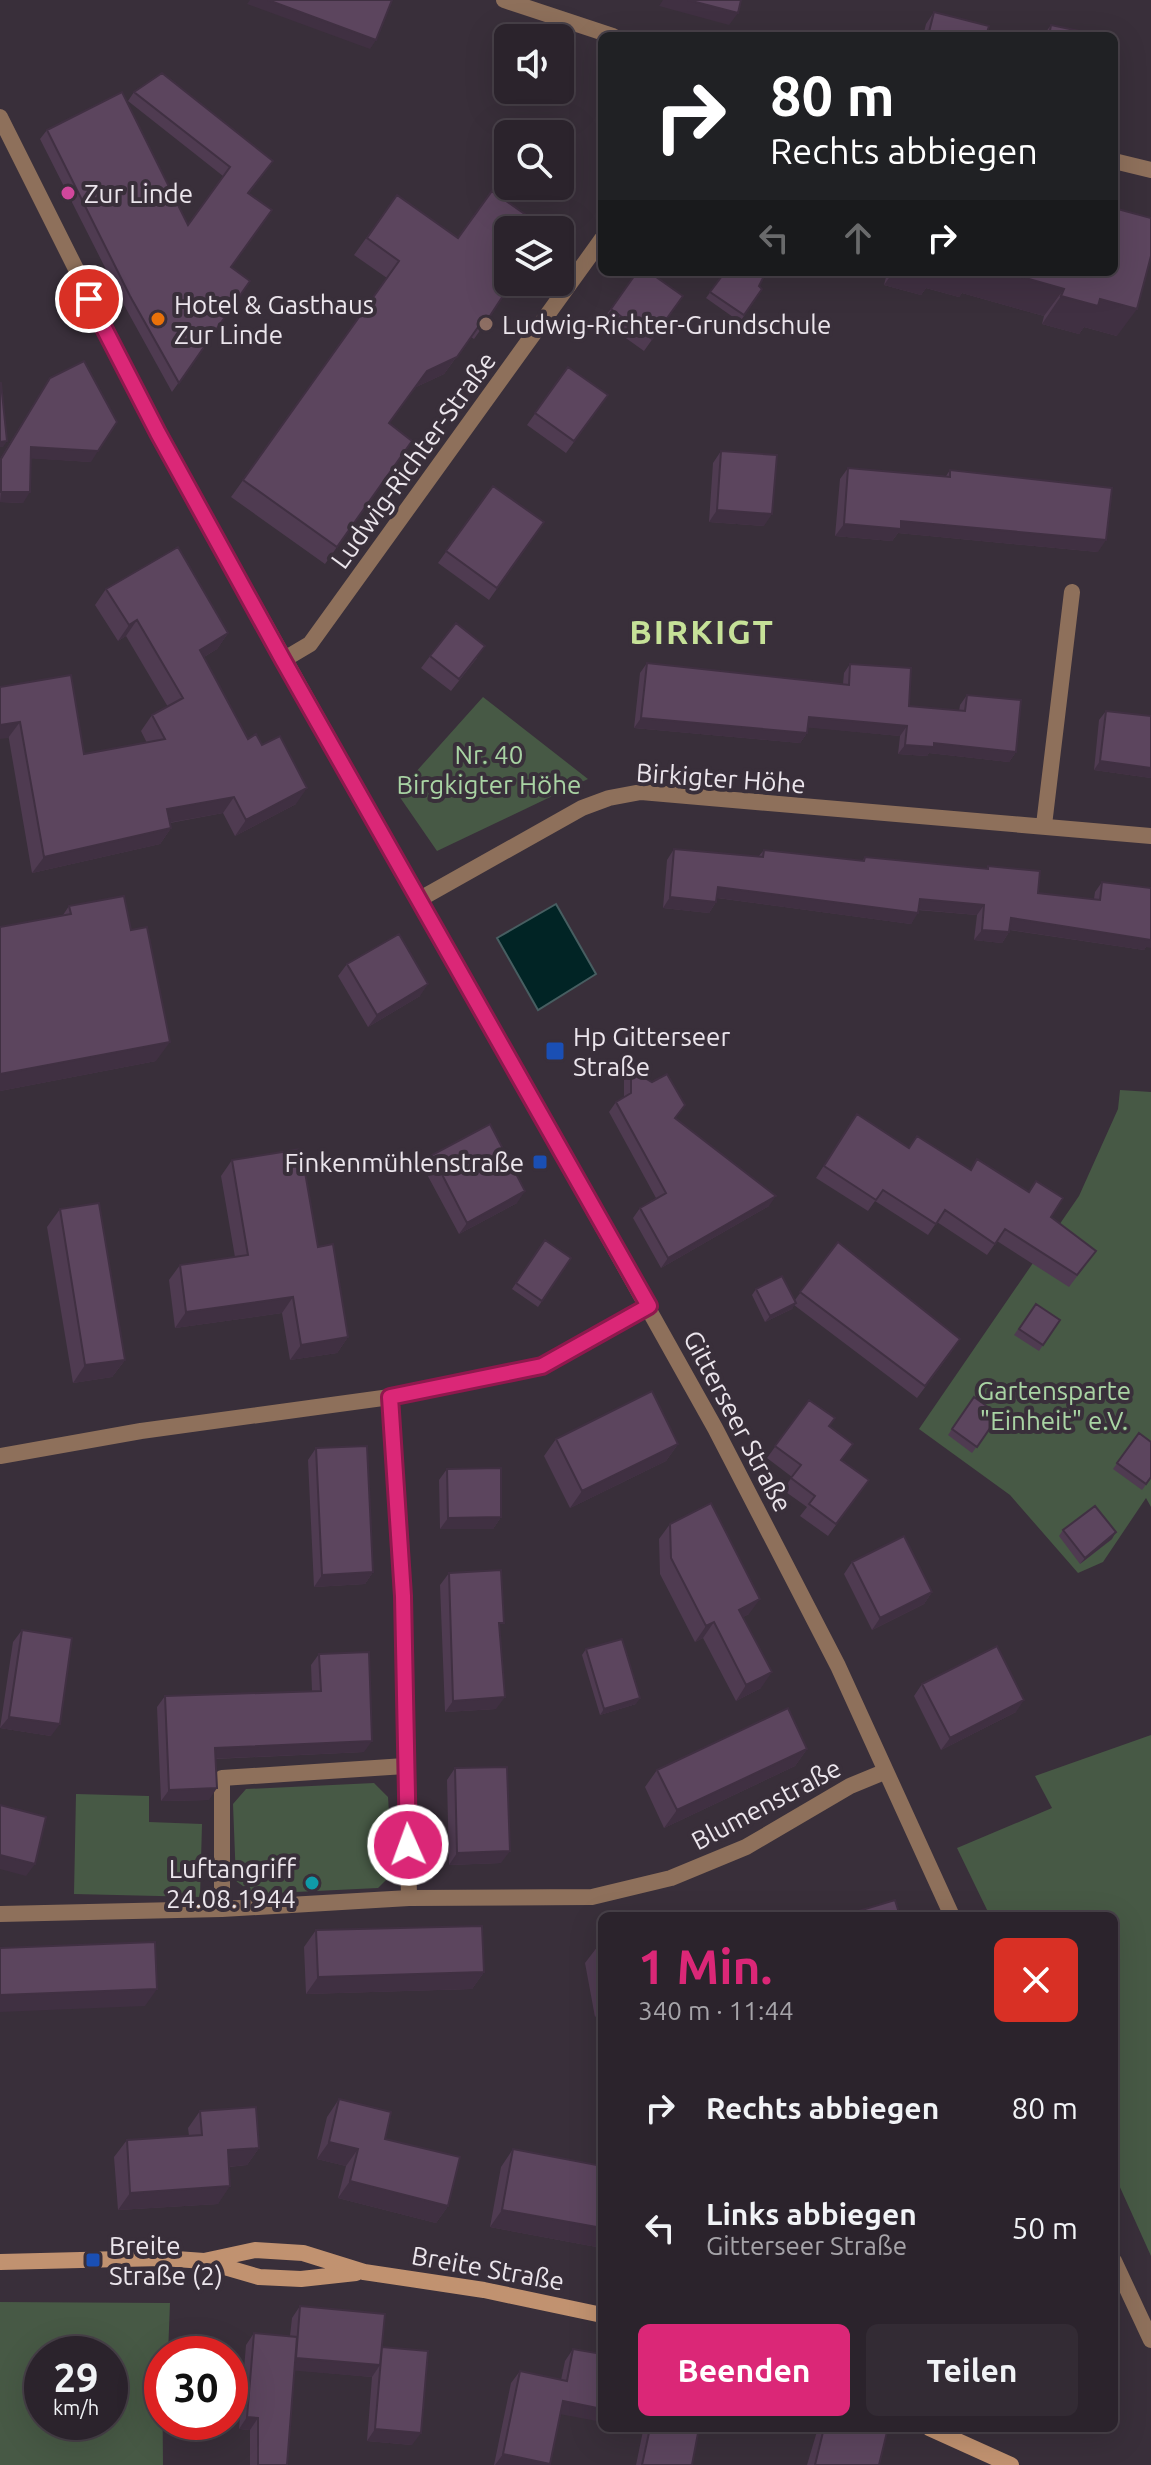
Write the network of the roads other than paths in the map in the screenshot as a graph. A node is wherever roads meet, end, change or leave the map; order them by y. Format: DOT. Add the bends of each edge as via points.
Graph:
graph roads {
  1 [pos="504,0"];
  2 [pos="601,32"];
  3 [pos="0,117"];
  4 [pos="1118,162"];
  5 [pos="1151,170"];
  6 [pos="598,245"];
  7 [pos="1072,592"];
  8 [pos="283,660"];
  9 [pos="1044,825"];
  10 [pos="1151,836"];
  11 [pos="420,899"];
  12 [pos="649,1306"];
  13 [pos="390,1397"];
  14 [pos="0,1456"];
  15 [pos="405,1766"];
  16 [pos="884,1772"];
  17 [pos="409,1898"];
  18 [pos="222,1909"];
  19 [pos="950,1912"];
  20 [pos="0,1914"];
  21 [pos="204,2261"];
  22 [pos="0,2262"];
  23 [pos="1118,2270"];
  24 [pos="364,2272"];
  25 [pos="598,2314"];
  26 [pos="1151,2340"];
  27 [pos="938,2432"];
  28 [pos="1011,2465"];
  1 -- 2 [label="street"];
  3 -- 8 [label="street, Gitterseer Straße" via="113,349"];
  4 -- 5 [label="street"];
  6 -- 8 [label="street, Ludwig-Richter-Straße" via="310,644"];
  7 -- 9 [label="street"];
  8 -- 11 [label="street, Gitterseer Straße"];
  9 -- 10 [label="street, Birkigter Höhe"];
  9 -- 11 [label="street, Birkigter Höhe" via="641,792 582,808"];
  11 -- 12 [label="street, Gitterseer Straße"];
  12 -- 13 [label="street" via="542,1366"];
  12 -- 16 [label="street, Gitterseer Straße" via="817,1624"];
  13 -- 14 [label="street"];
  13 -- 15 [label="street" via="403,1596"];
  15 -- 17 [label="street"];
  15 -- 18 [label="street" via="222,1778"];
  16 -- 17 [label="street, Blumenstraße" via="746,1847 671,1878 592,1897"];
  16 -- 19 [label="street, Gitterseer Straße"];
  17 -- 18 [label="street, Blumenstraße"];
  18 -- 20 [label="street, Blumenstraße"];
  21 -- 22 [label="street, Breite Straße"];
  21 -- 24 [label="street, Breite Straße" via="259,2277"];
  21 -- 24 [label="street, Breite Straße" via="255,2250 303,2253"];
  23 -- 26 [label="street"];
  24 -- 25 [label="street, Breite Straße"];
  27 -- 28 [label="street"];
}
